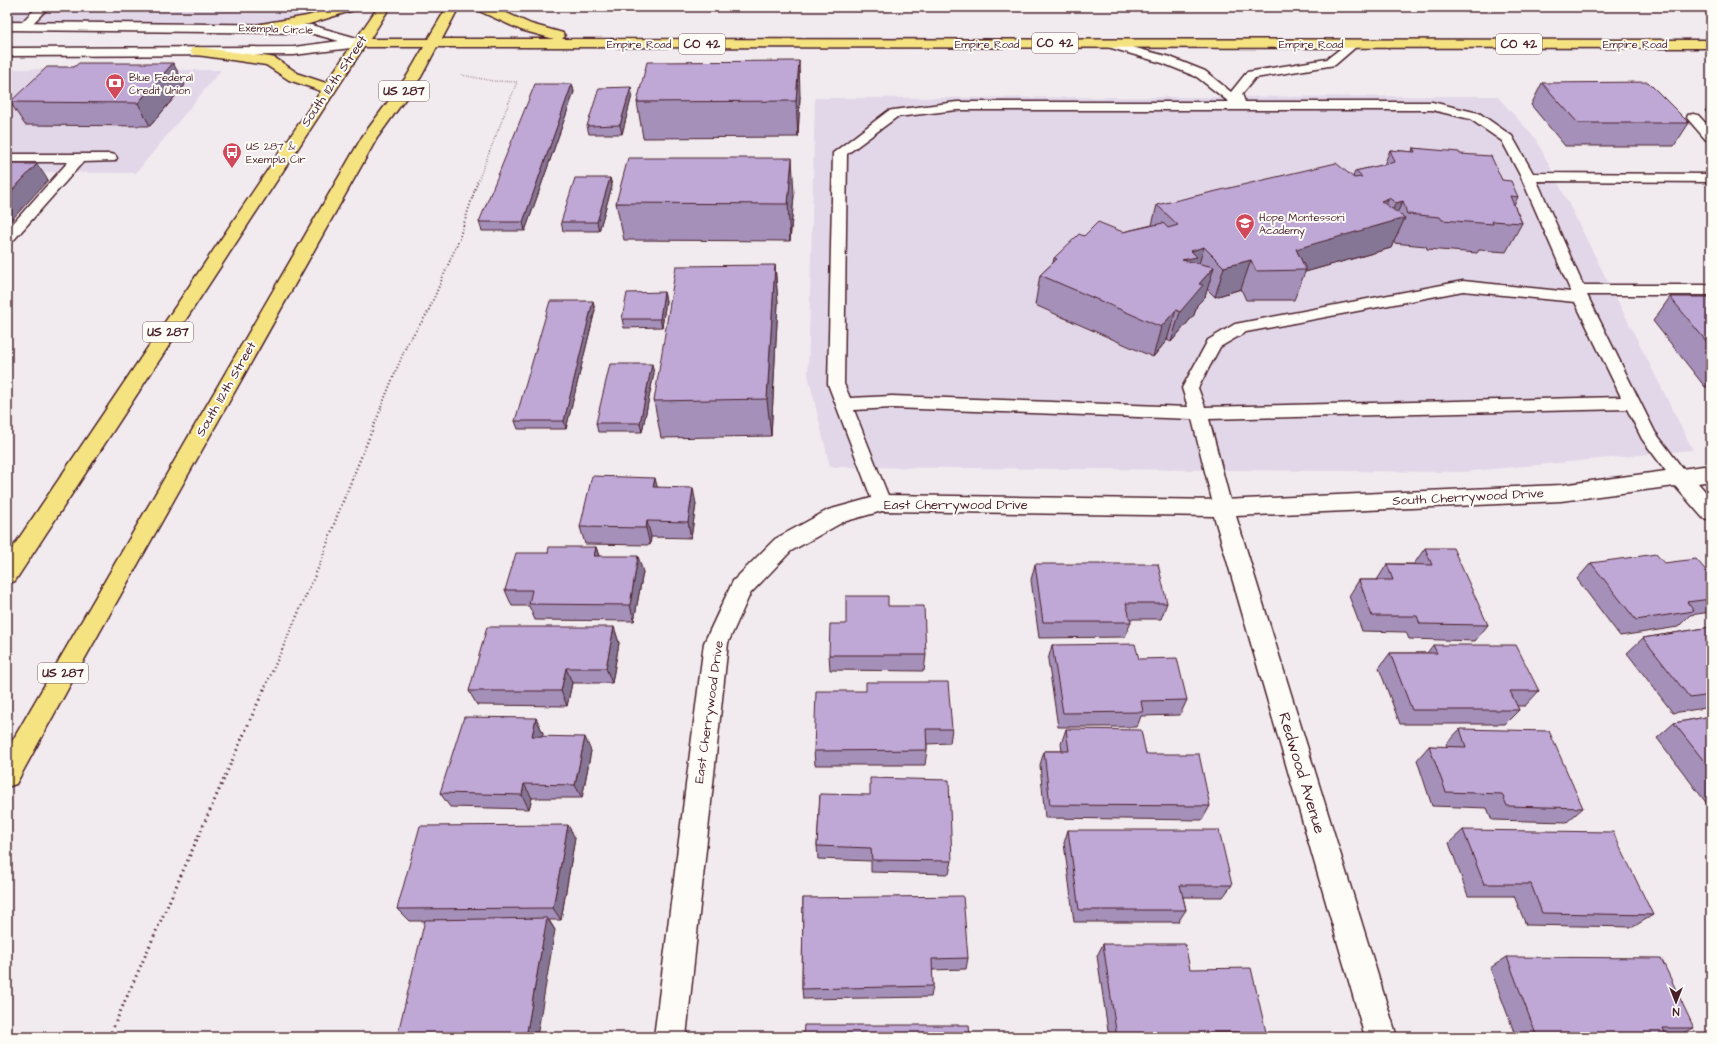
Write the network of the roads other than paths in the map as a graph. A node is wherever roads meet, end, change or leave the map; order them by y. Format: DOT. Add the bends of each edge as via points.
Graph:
graph roads {
  1 [pos="43,7"];
  2 [pos="349,7"];
  3 [pos="384,7"];
  4 [pos="453,7"];
  5 [pos="482,7"];
  6 [pos="7,26"];
  7 [pos="24,26"];
  8 [pos="260,28"];
  9 [pos="359,43"];
  10 [pos="433,43"];
  11 [pos="1105,43"];
  12 [pos="584,44"];
  13 [pos="1353,44"];
  14 [pos="1711,44"];
  15 [pos="197,51"];
  16 [pos="7,52"];
  17 [pos="328,89"];
  18 [pos="1240,105"];
  19 [pos="1693,118"];
  20 [pos="1711,137"];
  21 [pos="7,158"];
  22 [pos="79,158"];
  23 [pos="110,158"];
  24 [pos="1528,177"];
  25 [pos="1711,178"];
  26 [pos="7,240"];
  27 [pos="1711,290"];
  28 [pos="1579,294"];
  29 [pos="1632,403"];
  30 [pos="844,404"];
  31 [pos="1199,413"];
  32 [pos="1711,473"];
  33 [pos="1680,477"];
  34 [pos="882,503"];
  35 [pos="1223,508"];
  36 [pos="1711,512"];
  37 [pos="7,575"];
  38 [pos="7,776"];
  39 [pos="670,1037"];
  40 [pos="1381,1037"];
  1 -- 7 [label="lane"];
  2 -- 8 [label="main road" via="309,20"];
  3 -- 9 [label="main road, South 112th Street / US 287"];
  4 -- 10 [label="main road, South 112th Street / US 287"];
  5 -- 12 [label="main road" via="526,27"];
  6 -- 7 [label="street, Exempla Circle"];
  7 -- 8 [label="street, Exempla Circle"];
  8 -- 9 [label="street, Exempla Circle" via="312,29"];
  9 -- 10 [label="main road, Empire Road / CO 42"];
  9 -- 15 [label="street, Exempla Circle" via="294,51"];
  9 -- 17 [label="main road, South 112th Street / US 287"];
  10 -- 12 [label="main road, Empire Road / CO 42"];
  10 -- 38 [label="main road, South 112th Street / US 287" via="414,77 370,137"];
  11 -- 12 [label="main road, Empire Road / CO 42"];
  11 -- 13 [label="main road, Empire Road / CO 42"];
  11 -- 18 [label="lane" via="1166,60 1201,74"];
  13 -- 14 [label="main road, Empire Road / CO 42"];
  13 -- 18 [label="lane" via="1331,62 1251,75 1236,94"];
  15 -- 16 [label="street, Exempla Circle"];
  15 -- 17 [label="main road" via="270,61 294,76"];
  17 -- 37 [label="main road, South 112th Street / US 287"];
  18 -- 24 [label="lane" via="1432,106 1474,116 1507,139"];
  18 -- 30 [label="lane" via="957,106 893,114 840,154 836,384"];
  19 -- 20 [label="lane"];
  21 -- 22 [label="lane"];
  22 -- 23 [label="lane"];
  22 -- 26 [label="lane"];
  24 -- 25 [label="lane"];
  24 -- 28 [label="lane"];
  27 -- 28 [label="lane"];
  28 -- 29 [label="lane"];
  28 -- 31 [label="lane" via="1463,286 1241,328 1214,344 1190,388"];
  29 -- 31 [label="lane"];
  29 -- 33 [label="lane" via="1648,435"];
  30 -- 31 [label="lane" via="892,402"];
  30 -- 34 [label="lane"];
  31 -- 35 [label="lane"];
  32 -- 33 [label="street, South Cherrywood Drive"];
  33 -- 35 [label="street, South Cherrywood Drive" via="1561,493"];
  33 -- 36 [label="street"];
  34 -- 35 [label="street, East Cherrywood Drive"];
  34 -- 39 [label="street, East Cherrywood Drive" via="836,516 783,545 741,588 716,643"];
  35 -- 40 [label="street, Redwood Avenue"];
}
